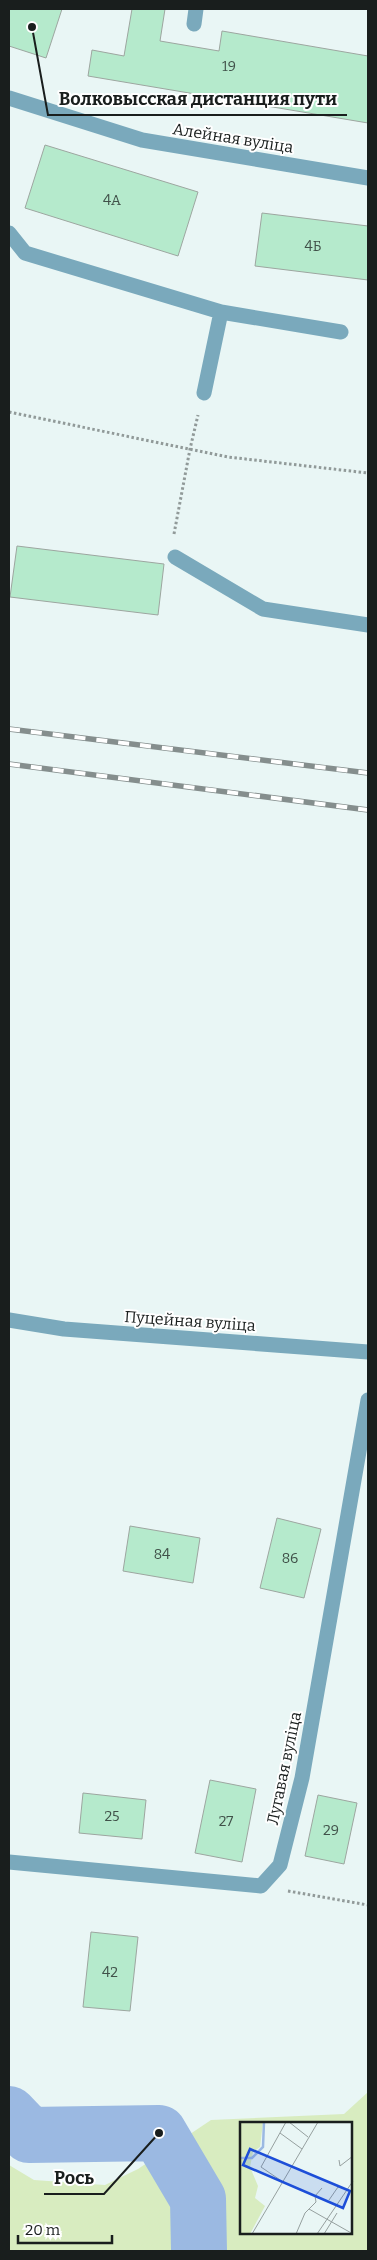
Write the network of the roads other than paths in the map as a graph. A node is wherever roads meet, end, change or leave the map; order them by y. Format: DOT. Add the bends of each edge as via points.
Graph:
graph roads {
  1 [pos="196,9"];
  2 [pos="194,24"];
  3 [pos="9,98"];
  4 [pos="368,178"];
  5 [pos="9,233"];
  6 [pos="221,312"];
  7 [pos="341,332"];
  8 [pos="204,393"];
  9 [pos="175,557"];
  10 [pos="368,625"];
  11 [pos="9,1320"];
  12 [pos="368,1352"];
  13 [pos="368,1400"];
  14 [pos="9,1862"];
  1 -- 2 [label="street"];
  3 -- 4 [label="street, Алейная вуліца" via="142,140"];
  5 -- 6 [label="street" via="24,253"];
  6 -- 7 [label="street"];
  6 -- 8 [label="street"];
  9 -- 10 [label="street" via="263,609"];
  11 -- 12 [label="street, Пуцейная вуліца" via="64,1329"];
  13 -- 14 [label="street, Лугавая вуліца" via="302,1778 280,1865 261,1886"];
}
